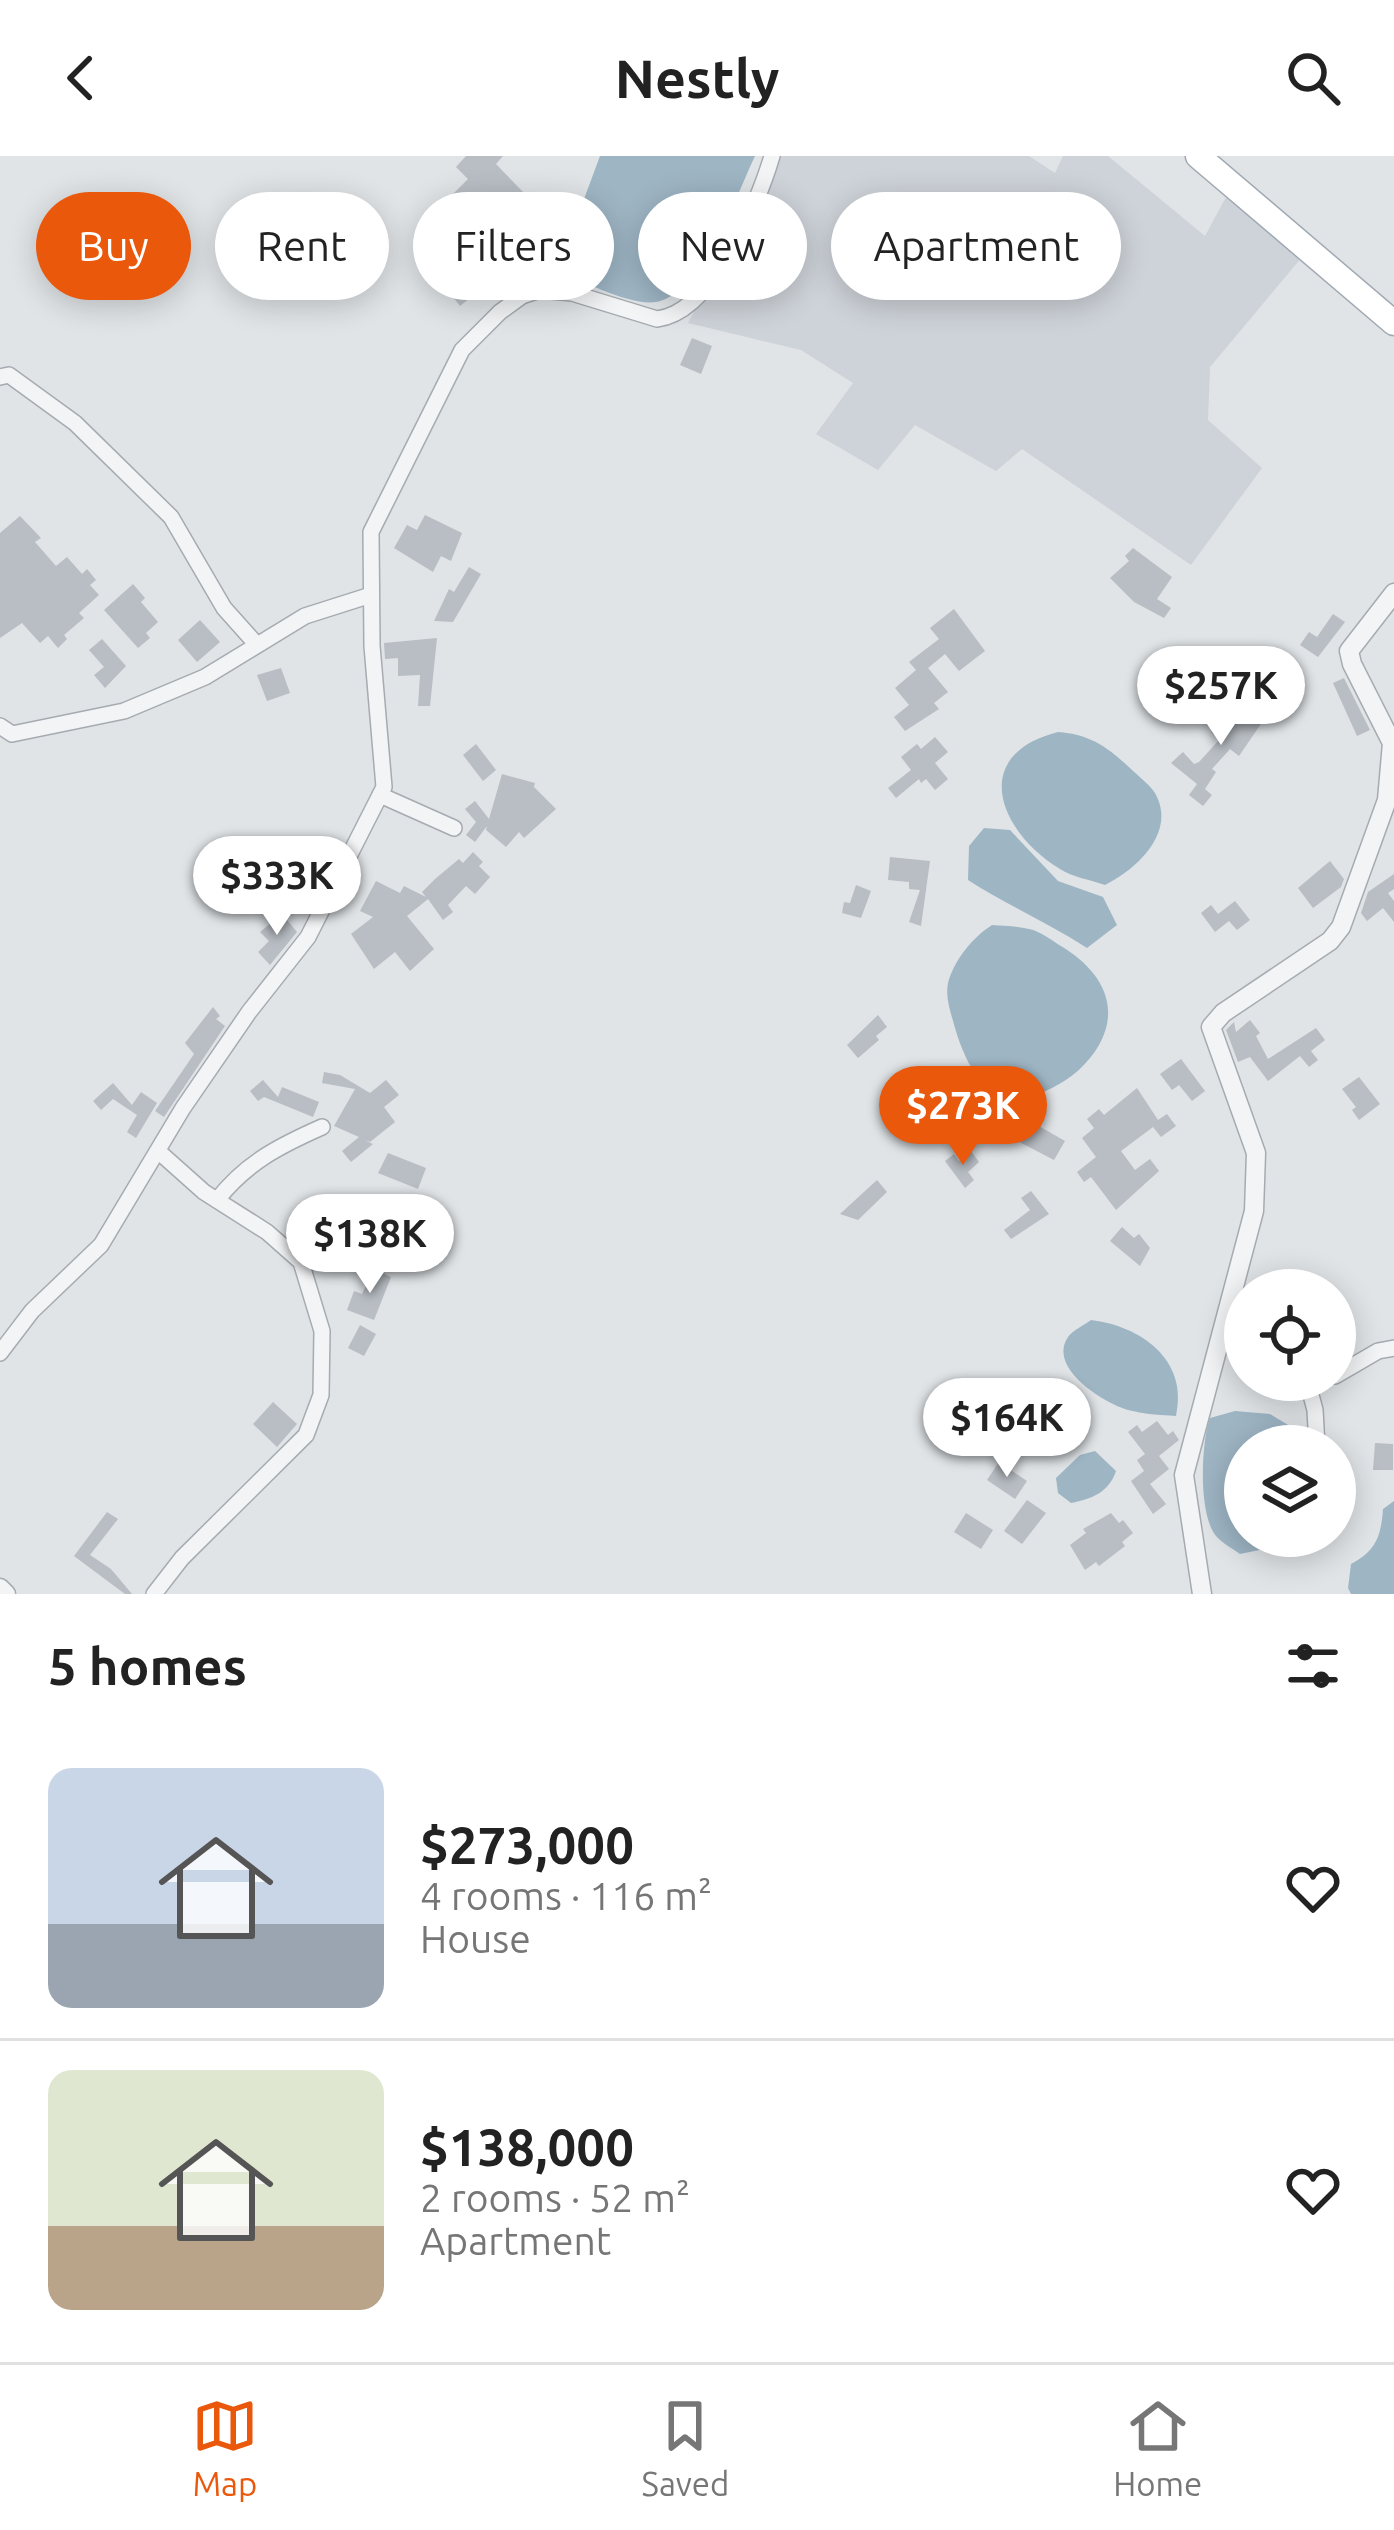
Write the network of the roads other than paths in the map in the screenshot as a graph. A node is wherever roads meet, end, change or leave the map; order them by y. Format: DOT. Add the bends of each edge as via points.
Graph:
graph roads {
  1 [pos="772,156"];
  2 [pos="1198,156"];
  3 [pos="1394,323"];
  4 [pos="0,377"];
  5 [pos="1394,593"];
  6 [pos="371,595"];
  7 [pos="257,645"];
  8 [pos="0,725"];
  9 [pos="380,795"];
  10 [pos="454,828"];
  11 [pos="322,1127"];
  12 [pos="158,1151"];
  13 [pos="217,1200"];
  14 [pos="1394,1348"];
  15 [pos="0,1353"];
  16 [pos="1356,1364"];
  17 [pos="154,1594"];
  18 [pos="1202,1594"];
  1 -- 6 [label="street" via="727,257 683,310 657,319 540,290 500,312 462,350 371,532"];
  2 -- 3 [label="main road"];
  4 -- 7 [label="street" via="36,390 171,517 224,608"];
  5 -- 18 [label="street" via="1349,651 1392,743 1387,800 1341,927 1211,1027 1256,1153 1254,1211 1184,1475"];
  6 -- 7 [label="street" via="305,616"];
  6 -- 9 [label="street"];
  7 -- 8 [label="street" via="124,711 12,734"];
  9 -- 10 [label="street"];
  9 -- 12 [label="street" via="308,937"];
  11 -- 13 [label="street" via="270,1150"];
  12 -- 13 [label="street"];
  12 -- 15 [label="street" via="101,1245"];
  13 -- 17 [label="street" via="301,1262 322,1331 321,1395 306,1435"];
  14 -- 16 [label="street"];
}
